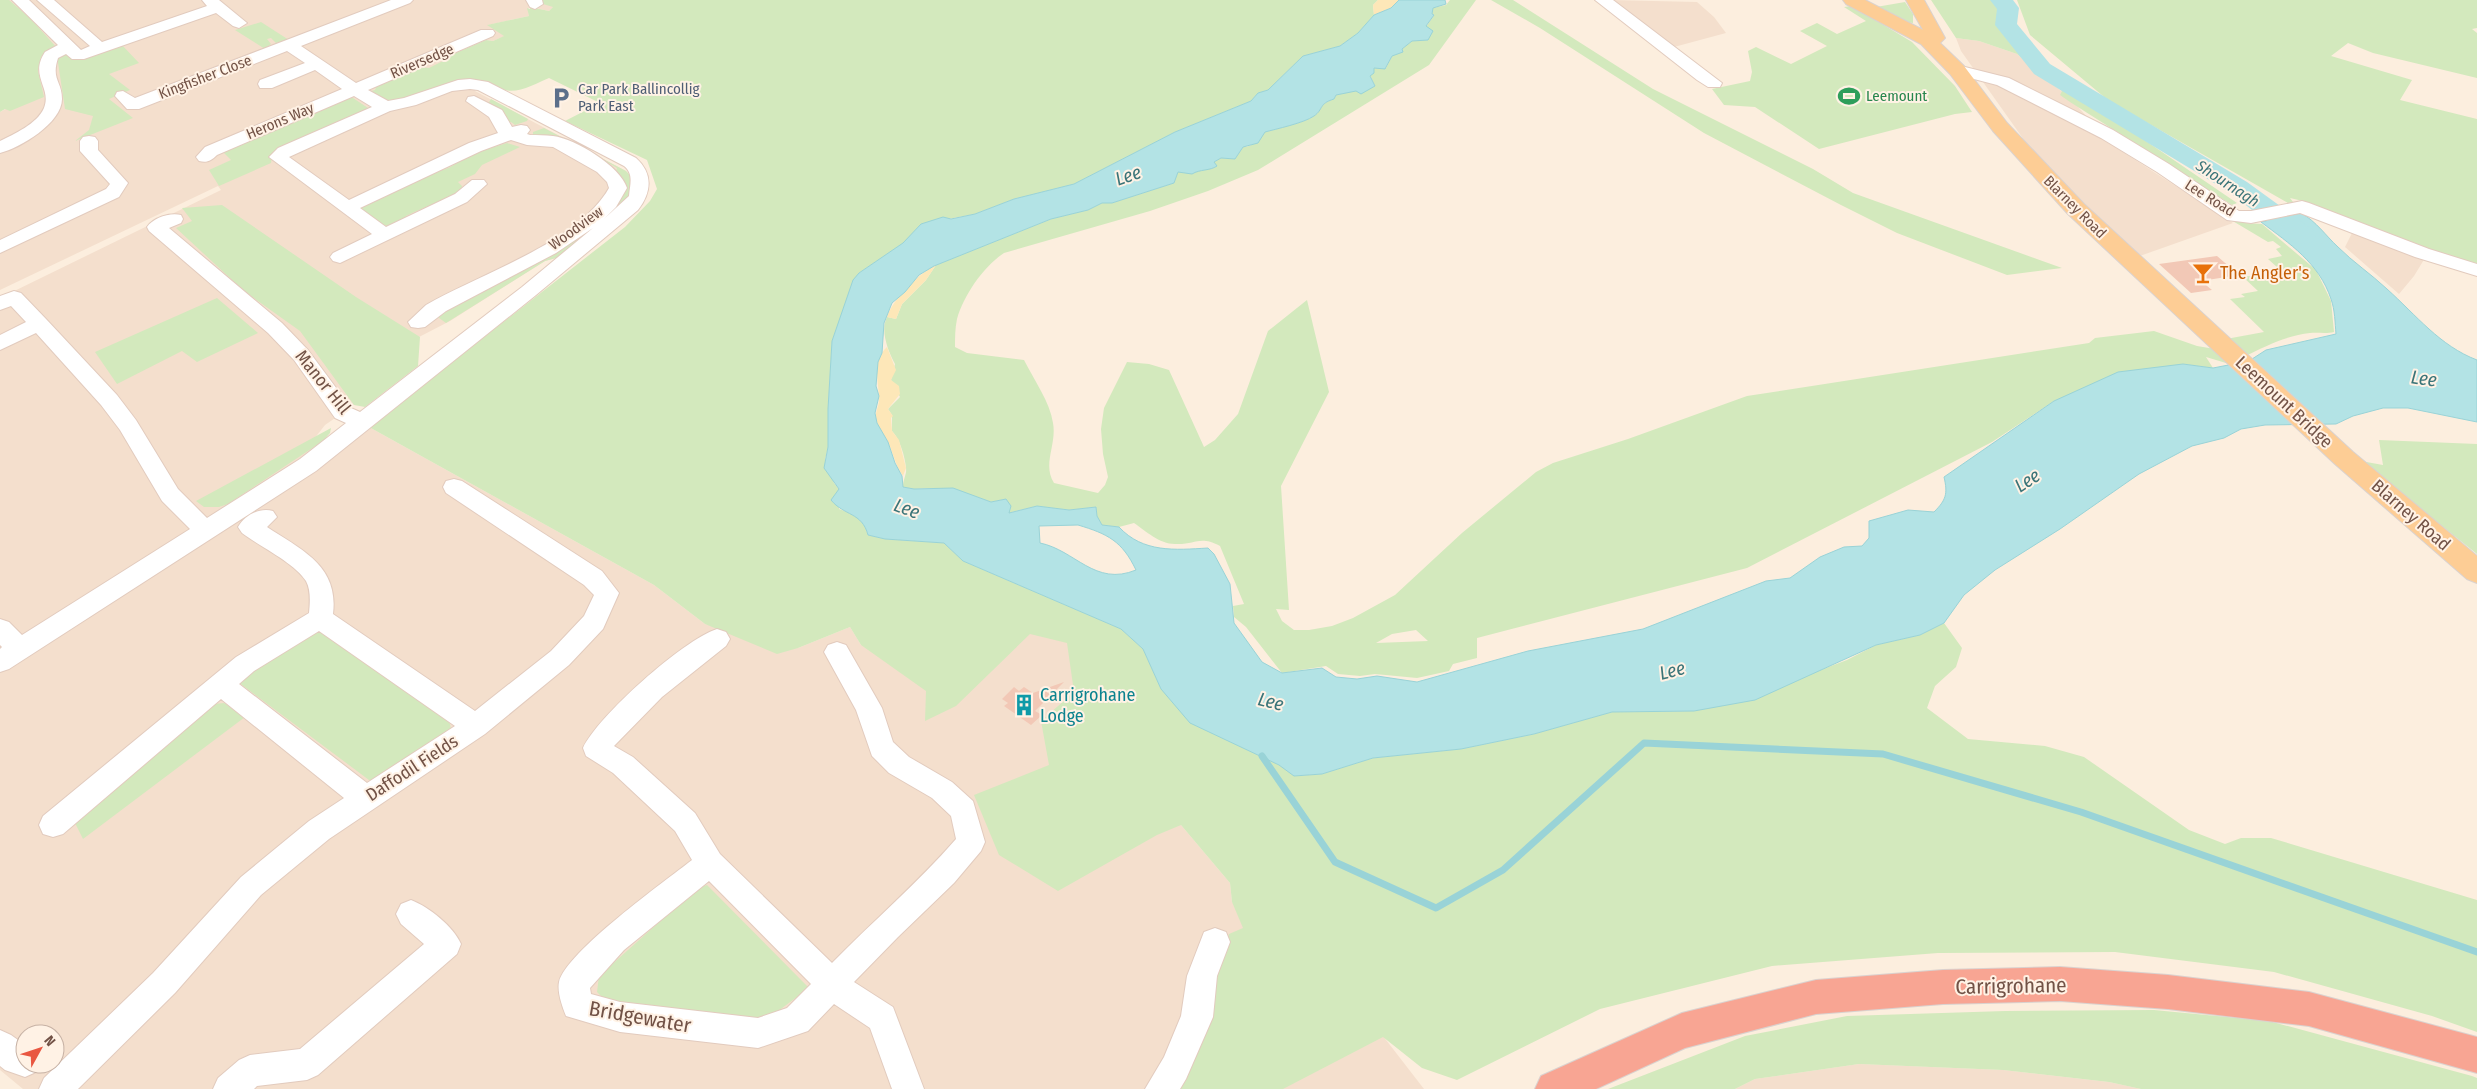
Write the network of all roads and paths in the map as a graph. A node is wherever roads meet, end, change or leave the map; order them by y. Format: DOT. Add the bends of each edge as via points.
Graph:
graph roads {
  1 [pos="20,0"];
  2 [pos="45,0"];
  3 [pos="405,0"];
  4 [pos="1603,0"];
  5 [pos="1852,0"];
  6 [pos="1915,0"];
  7 [pos="214,3"];
  8 [pos="59,12"];
  9 [pos="41,18"];
  10 [pos="239,23"];
  11 [pos="487,34"];
  12 [pos="1927,40"];
  13 [pos="95,43"];
  14 [pos="289,45"];
  15 [pos="68,47"];
  16 [pos="317,64"];
  17 [pos="1957,70"];
  18 [pos="1714,83"];
  19 [pos="268,86"];
  20 [pos="357,89"];
  21 [pos="123,96"];
  22 [pos="474,101"];
  23 [pos="386,106"];
  24 [pos="548,119"];
  25 [pos="511,134"];
  26 [pos="88,141"];
  27 [pos="0,148"];
  28 [pos="205,157"];
  29 [pos="478,184"];
  30 [pos="348,207"];
  31 [pos="174,219"];
  32 [pos="385,235"];
  33 [pos="0,247"];
  34 [pos="340,257"];
  35 [pos="2477,270"];
  36 [pos="0,304"];
  37 [pos="418,322"];
  38 [pos="39,324"];
  39 [pos="0,343"];
  40 [pos="2223,347"];
  41 [pos="362,422"];
  42 [pos="2344,458"];
  43 [pos="454,487"];
  44 [pos="265,517"];
  45 [pos="206,531"];
  46 [pos="2477,572"];
  47 [pos="320,618"];
  48 [pos="0,629"];
  49 [pos="717,639"];
  50 [pos="836,652"];
  51 [pos="10,655"];
  52 [pos="220,684"];
  53 [pos="476,726"];
  54 [pos="366,799"];
  55 [pos="53,825"];
  56 [pos="710,863"];
  57 [pos="411,914"];
  58 [pos="1215,942"];
  59 [pos="830,984"];
  60 [pos="0,1046"];
  61 [pos="2477,1055"];
  62 [pos="15,1059"];
  63 [pos="65,1071"];
  64 [pos="229,1089"];
  65 [pos="908,1089"];
  66 [pos="1161,1089"];
  67 [pos="1554,1089"];
  1 -- 9 [label="street"];
  2 -- 8 [label="street"];
  3 -- 14 [label="street"];
  4 -- 18 [label="street"];
  5 -- 12 [label="main road, Blarney Road"];
  6 -- 12 [label="main road" via="1936,38"];
  7 -- 10 [label="street"];
  7 -- 15 [label="street" via="78,56"];
  8 -- 9 [label="street"];
  8 -- 13 [label="street"];
  9 -- 15 [label="street"];
  11 -- 20 [label="street, Riversedge"];
  12 -- 17 [label="main road, Blarney Road"];
  14 -- 16 [label="street"];
  14 -- 21 [label="street, Kingfisher Close" via="133,105"];
  15 -- 27 [label="street" via="51,55 45,72 54,100 50,114 27,134"];
  16 -- 19 [label="street"];
  16 -- 20 [label="street"];
  17 -- 35 [label="street, Lee Road" via="1989,76 2050,104 2134,149 2234,216 2251,217 2302,207 2312,209 2422,253"];
  17 -- 40 [label="main road, Blarney Road" via="2000,127 2046,178"];
  20 -- 23 [label="street"];
  20 -- 28 [label="street, Herons Way" via="235,140"];
  22 -- 25 [label="street" via="496,114 500,126"];
  23 -- 24 [label="street" via="407,104 446,88 474,84"];
  23 -- 30 [label="street" via="278,157"];
  24 -- 25 [label="street"];
  24 -- 41 [label="street" via="634,165 640,178 638,197 529,291"];
  25 -- 30 [label="street" via="475,147"];
  25 -- 37 [label="street, Woodview" via="527,140 553,141 575,152 615,178 618,182 616,194 575,232 434,309"];
  26 -- 33 [label="street" via="89,151 119,183 117,189"];
  29 -- 32 [label="street" via="462,198"];
  30 -- 32 [label="street"];
  31 -- 41 [label="street, Manor Hill" via="156,227 275,328 301,355 343,414"];
  32 -- 34 [label="street"];
  36 -- 38 [label="street" via="14,297"];
  38 -- 39 [label="street"];
  38 -- 45 [label="street" via="110,400 170,495"];
  40 -- 42 [label="main road, Leemount Bridge"];
  41 -- 45 [label="street, Manor Hill" via="308,465"];
  42 -- 46 [label="main road, Blarney Road"];
  43 -- 53 [label="street, Daffodil Fields" via="593,578 607,593 594,622 560,658"];
  44 -- 47 [label="street" via="250,527 315,574 322,598"];
  45 -- 51 [label="street, Manor Hill"];
  47 -- 52 [label="street" via="261,652"];
  47 -- 53 [label="street"];
  48 -- 51 [label="street"];
  49 -- 56 [label="street" via="686,660 633,707 596,748 623,765 685,822"];
  50 -- 59 [label="street, Bridgewater" via="869,708 882,748 899,765 942,790 963,810 971,842 944,874"];
  52 -- 54 [label="street"];
  52 -- 55 [label="street"];
  53 -- 54 [label="street, Daffodil Fields"];
  54 -- 63 [label="street, Daffodil Fields" via="319,830 251,886 164,983"];
  56 -- 59 [label="street" via="810,960"];
  56 -- 59 [label="street, Bridgewater" via="613,940 574,983 577,1005 620,1017 758,1033 797,1020"];
  57 -- 64 [label="street" via="446,944 307,1064 250,1071"];
  58 -- 66 [label="street" via="1202,976 1197,1017 1175,1068"];
  59 -- 65 [label="street" via="882,1018"];
  60 -- 62 [label="street"];
  61 -- 67 [label="highway, Carrigrohane" via="2309,1009 2168,992 2060,984 1943,987 1816,997 1692,1029"];
}
